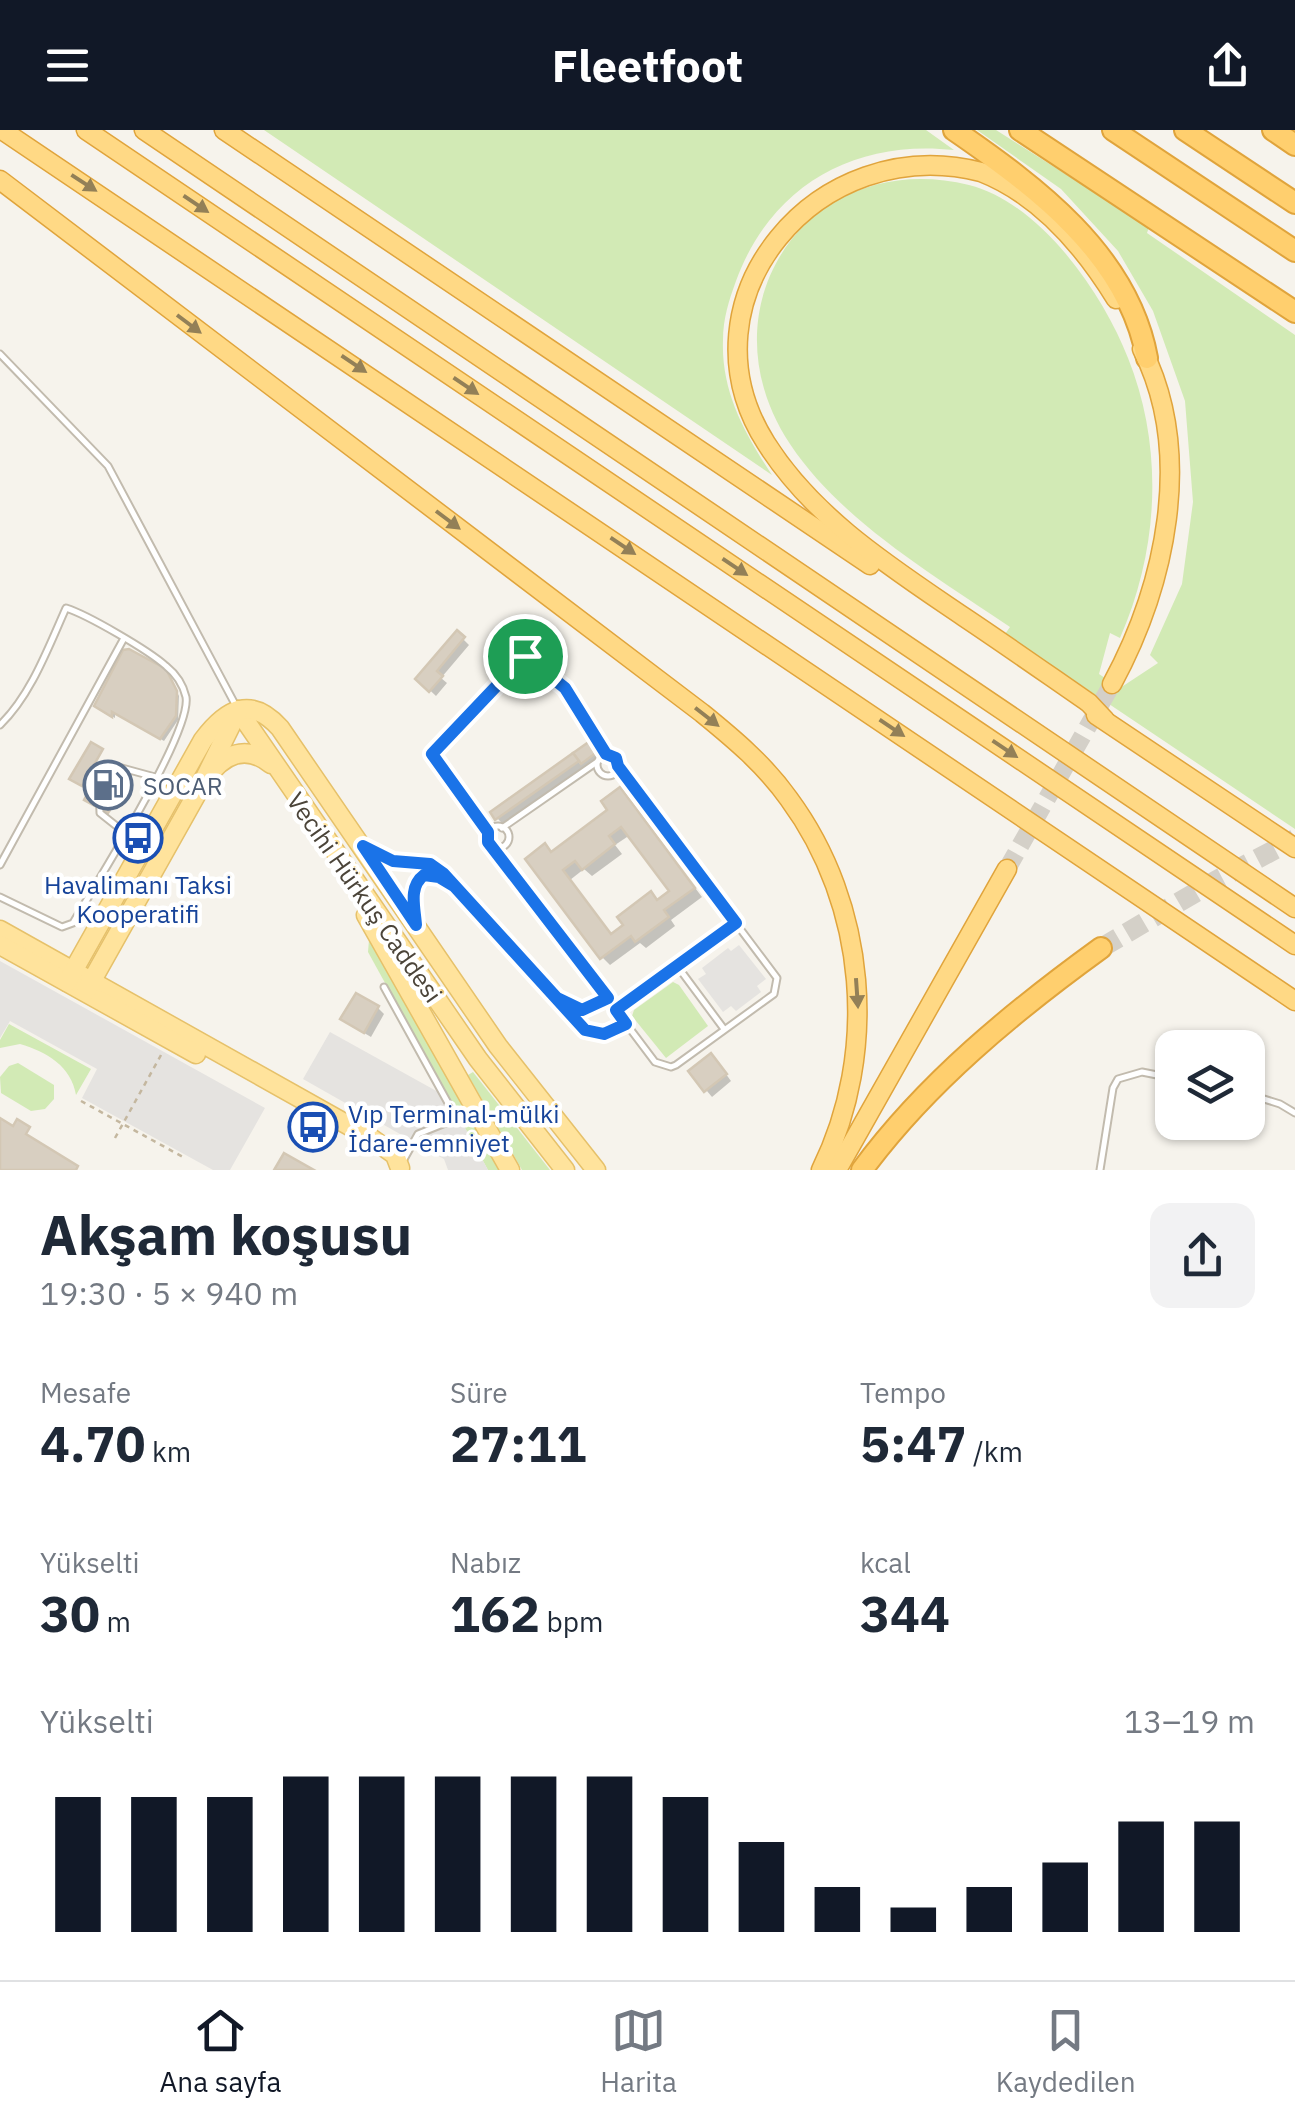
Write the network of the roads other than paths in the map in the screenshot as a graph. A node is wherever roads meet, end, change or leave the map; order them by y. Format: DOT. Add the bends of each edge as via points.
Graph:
graph roads {
  1 [pos="2,130"];
  2 [pos="86,130"];
  3 [pos="144,130"];
  4 [pos="224,130"];
  5 [pos="954,130"];
  6 [pos="1020,130"];
  7 [pos="1113,130"];
  8 [pos="1186,130"];
  9 [pos="1273,130"];
  10 [pos="1295,145"];
  11 [pos="0,180"];
  12 [pos="1295,203"];
  13 [pos="1295,251"];
  14 [pos="1295,312"];
  15 [pos="0,354"];
  16 [pos="1147,358"];
  17 [pos="123,640"];
  18 [pos="1112,684"];
  19 [pos="238,710"];
  20 [pos="1105,720"];
  21 [pos="0,726"];
  22 [pos="606,754"];
  23 [pos="598,762"];
  24 [pos="618,766"];
  25 [pos="276,769"];
  26 [pos="156,777"];
  27 [pos="200,788"];
  28 [pos="502,828"];
  29 [pos="124,832"];
  30 [pos="488,832"];
  31 [pos="363,846"];
  32 [pos="494,847"];
  33 [pos="1295,848"];
  34 [pos="342,864"];
  35 [pos="0,865"];
  36 [pos="1007,870"];
  37 [pos="454,886"];
  38 [pos="0,897"];
  39 [pos="1295,908"];
  40 [pos="736,923"];
  41 [pos="416,925"];
  42 [pos="0,930"];
  43 [pos="0,945"];
  44 [pos="1295,945"];
  45 [pos="1101,948"];
  46 [pos="678,968"];
  47 [pos="70,977"];
  48 [pos="88,987"];
  49 [pos="384,988"];
  50 [pos="557,998"];
  51 [pos="608,998"];
  52 [pos="1295,1001"];
  53 [pos="616,1010"];
  54 [pos="626,1024"];
  55 [pos="724,1029"];
  56 [pos="1155,1075"];
  57 [pos="1265,1099"];
  58 [pos="1295,1112"];
  59 [pos="401,1169"];
  60 [pos="510,1170"];
  61 [pos="565,1170"];
  62 [pos="596,1170"];
  63 [pos="821,1170"];
  64 [pos="837,1170"];
  65 [pos="862,1170"];
  66 [pos="1100,1170"];
  1 -- 52 [label="highway, one-way"];
  2 -- 44 [label="highway, one-way"];
  3 -- 39 [label="highway"];
  4 -- 20 [label="highway"];
  5 -- 16 [label="highway" via="1031,186 1096,252 1132,310"];
  6 -- 14 [label="highway"];
  7 -- 13 [label="highway"];
  8 -- 12 [label="highway"];
  9 -- 10 [label="highway"];
  11 -- 63 [label="highway, one-way" via="702,713 770,774 806,824 835,884 857,982 850,1086"];
  15 -- 19 [label="lane" via="108,466"];
  16 -- 18 [label="highway" via="1166,443 1168,513 1152,596"];
  16 -- 20 [label="highway" via="1090,260 1043,210 988,175 938,162 864,169 808,199 766,244 738,320 740,382 754,423 811,498 882,561"];
  17 -- 21 [label="lane" via="66,608"];
  17 -- 26 [label="lane" via="164,664 186,698"];
  17 -- 35 [label="lane"];
  19 -- 25 [label="main road, Vecihi Hürkuş Caddesi"];
  19 -- 27 [label="main road"];
  19 -- 31 [label="main road, Vecihi Hürkuş Caddesi" via="268,715"];
  19 -- 47 [label="main road" via="204,740"];
  20 -- 33 [label="highway"];
  22 -- 23 [label="lane"];
  22 -- 24 [label="lane"];
  22 -- 30 [label="lane" via="565,688 525,656 432,754"];
  23 -- 24 [label="lane" via="607,776"];
  23 -- 28 [label="lane"];
  24 -- 40 [label="lane"];
  25 -- 27 [label="main road" via="251,754 232,754"];
  25 -- 34 [label="main road, Vecihi Hürkuş Caddesi"];
  26 -- 29 [label="lane"];
  26 -- 29 [label="lane" via="122,768 112,776 100,813"];
  27 -- 48 [label="main road"];
  28 -- 30 [label="lane"];
  28 -- 32 [label="lane" via="508,841"];
  29 -- 38 [label="lane" via="73,923 62,927"];
  30 -- 32 [label="lane"];
  31 -- 37 [label="lane" via="393,861 430,864"];
  31 -- 41 [label="main road, Vecihi Hürkuş Caddesi"];
  32 -- 51 [label="lane"];
  34 -- 60 [label="main road"];
  34 -- 61 [label="main road, Vecihi Hürkuş Caddesi"];
  36 -- 64 [label="highway"];
  37 -- 41 [label="lane" via="431,874 418,879"];
  37 -- 50 [label="lane"];
  40 -- 46 [label="lane"];
  40 -- 55 [label="lane" via="774,972 777,986"];
  41 -- 62 [label="main road, Vecihi Hürkuş Caddesi" via="532,1092"];
  42 -- 47 [label="main road"];
  43 -- 47 [label="main road"];
  45 -- 65 [label="highway" via="987,1038"];
  46 -- 53 [label="lane"];
  46 -- 55 [label="lane"];
  47 -- 48 [label="main road"];
  48 -- 59 [label="main road" via="387,1147"];
  49 -- 59 [label="lane" via="452,1112 448,1122 418,1134"];
  50 -- 51 [label="lane" via="582,1010"];
  50 -- 54 [label="lane" via="592,1033"];
  51 -- 53 [label="lane"];
  53 -- 54 [label="lane"];
  54 -- 55 [label="lane" via="655,1062 671,1067"];
  56 -- 66 [label="lane" via="1142,1072 1113,1088"];
  57 -- 58 [label="lane"];
}
